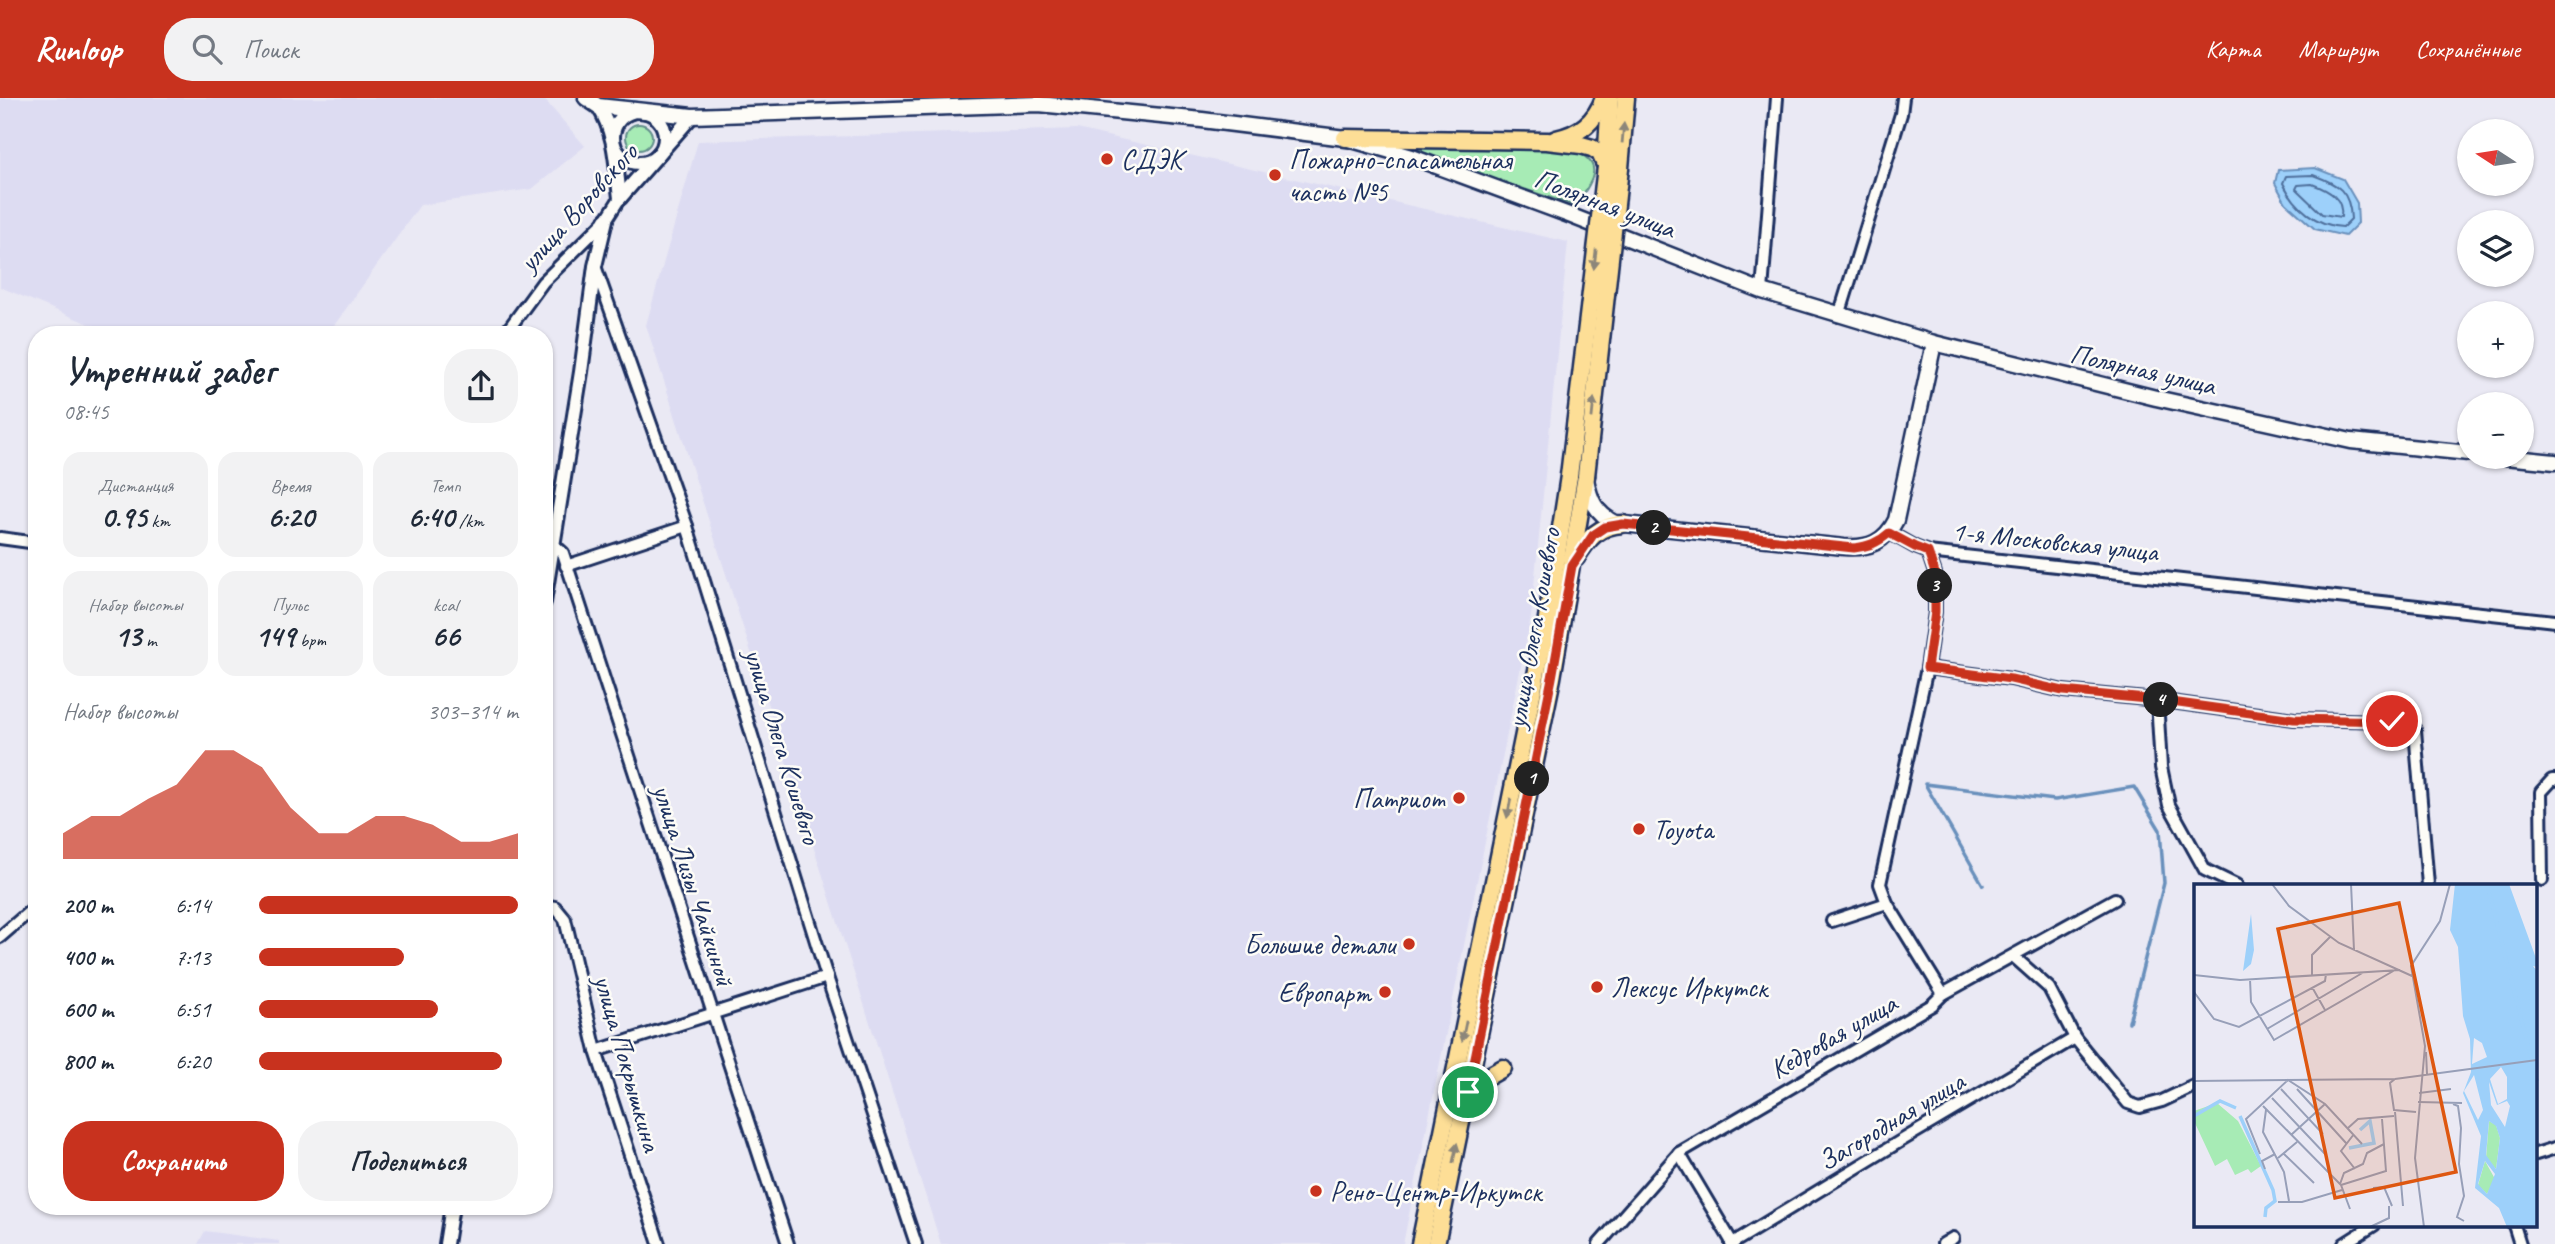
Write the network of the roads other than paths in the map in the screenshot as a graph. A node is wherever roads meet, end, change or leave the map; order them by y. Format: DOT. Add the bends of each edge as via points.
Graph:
graph roads {
  1 [pos="1604,98"];
  2 [pos="1610,98"];
  3 [pos="1626,98"];
  4 [pos="1777,98"];
  5 [pos="1903,98"];
  6 [pos="592,102"];
  7 [pos="645,113"];
  8 [pos="692,116"];
  9 [pos="1345,138"];
  10 [pos="1547,141"];
  11 [pos="613,142"];
  12 [pos="656,156"];
  13 [pos="1613,167"];
  14 [pos="620,198"];
  15 [pos="606,220"];
  16 [pos="595,266"];
  17 [pos="1762,291"];
  18 [pos="1839,316"];
  19 [pos="511,326"];
  20 [pos="1934,343"];
  21 [pos="2457,452"];
  22 [pos="2534,460"];
  23 [pos="2555,462"];
  24 [pos="1577,476"];
  25 [pos="1623,524"];
  26 [pos="687,526"];
  27 [pos="1889,533"];
  28 [pos="0,538"];
  29 [pos="28,542"];
  30 [pos="553,544"];
  31 [pos="1928,552"];
  32 [pos="566,566"];
  33 [pos="1572,566"];
  34 [pos="2555,621"];
  35 [pos="1927,668"];
  36 [pos="2157,700"];
  37 [pos="2555,780"];
  38 [pos="2542,880"];
  39 [pos="2234,884"];
  40 [pos="2428,884"];
  41 [pos="2115,899"];
  42 [pos="1888,903"];
  43 [pos="553,906"];
  44 [pos="28,913"];
  45 [pos="1832,921"];
  46 [pos="0,937"];
  47 [pos="2013,956"];
  48 [pos="827,976"];
  49 [pos="1943,994"];
  50 [pos="713,1014"];
  51 [pos="2076,1038"];
  52 [pos="596,1051"];
  53 [pos="1503,1068"];
  54 [pos="2194,1086"];
  55 [pos="1463,1115"];
  56 [pos="2555,1148"];
  57 [pos="1679,1153"];
  58 [pos="2538,1153"];
  59 [pos="451,1215"];
  60 [pos="2372,1226"];
  61 [pos="2514,1226"];
  62 [pos="446,1244"];
  63 [pos="659,1244"];
  64 [pos="788,1244"];
  65 [pos="916,1244"];
  66 [pos="1420,1244"];
  67 [pos="1436,1244"];
  68 [pos="1599,1244"];
  69 [pos="1733,1244"];
  70 [pos="2344,1244"];
  71 [pos="2520,1244"];
  1 -- 10 [label="main road" via="1583,129"];
  2 -- 13 [label="main road, улица Олега Кошевого"];
  13 -- 3 [label="main road, улица Олега Кошевого, one-way"];
  4 -- 17 [label="street"];
  5 -- 18 [label="street"];
  6 -- 7 [label="main road, Полярная улица"];
  6 -- 11 [label="street" via="607,119"];
  7 -- 8 [label="main road, Полярная улица"];
  7 -- 11 [label="street" via="634,112 620,120"];
  7 -- 12 [label="street" via="657,119 664,133"];
  8 -- 9 [label="main road, Полярная улица" via="1038,104"];
  8 -- 12 [label="street, улица Воровского"];
  9 -- 10 [label="main road"];
  9 -- 17 [label="main road, Полярная улица" via="1412,156"];
  10 -- 13 [label="main road" via="1592,148"];
  11 -- 12 [label="street" via="627,161 643,163"];
  11 -- 14 [label="street"];
  12 -- 14 [label="street, улица Воровского"];
  13 -- 24 [label="main road, улица Олега Кошевого, bridge"];
  14 -- 15 [label="street, улица Воровского"];
  15 -- 16 [label="street"];
  15 -- 19 [label="street, улица Воровского" via="543,282"];
  16 -- 26 [label="street, улица Олега Кошевого"];
  16 -- 30 [label="street"];
  17 -- 18 [label="main road, Полярная улица"];
  18 -- 20 [label="main road, Полярная улица"];
  20 -- 21 [label="main road, Полярная улица" via="2351,441"];
  20 -- 27 [label="main road" via="1899,506"];
  22 -- 23 [label="main road"];
  24 -- 25 [label="main road" via="1596,509"];
  24 -- 33 [label="main road, улица Олега Кошевого"];
  24 -- 66 [label="main road, улица Олега Кошевого, one-way"];
  25 -- 27 [label="main road" via="1854,548 1881,541"];
  25 -- 33 [label="main road" via="1593,535"];
  26 -- 32 [label="street"];
  26 -- 48 [label="street, улица Олега Кошевого"];
  27 -- 31 [label="street, 1-я Московская улица"];
  28 -- 29 [label="street"];
  30 -- 32 [label="street, улица Лизы Чайкиной" via="563,553"];
  31 -- 34 [label="street, 1-я Московская улица"];
  31 -- 35 [label="street" via="1935,573 1935,599"];
  32 -- 50 [label="street, улица Лизы Чайкиной"];
  33 -- 55 [label="main road, улица Олега Кошевого"];
  35 -- 36 [label="street" via="2063,691"];
  35 -- 42 [label="street" via="1880,884"];
  36 -- 39 [label="street" via="2161,767 2169,805 2205,870"];
  36 -- 40 [label="street" via="2294,719 2392,721 2415,730"];
  37 -- 38 [label="street" via="2541,792"];
  41 -- 47 [label="street, Кедровая улица"];
  42 -- 45 [label="street"];
  42 -- 49 [label="street"];
  43 -- 52 [label="street, улица Покрышкина" via="565,919"];
  44 -- 46 [label="street"];
  47 -- 49 [label="street, Кедровая улица"];
  47 -- 51 [label="street" via="2049,988"];
  48 -- 50 [label="street"];
  48 -- 65 [label="street, улица Олега Кошевого"];
  49 -- 57 [label="street, Кедровая улица" via="1932,1005"];
  50 -- 52 [label="street"];
  50 -- 64 [label="street, улица Лизы Чайкиной"];
  51 -- 54 [label="street" via="2129,1103 2140,1107"];
  51 -- 69 [label="street, Загородная улица"];
  52 -- 63 [label="street, улица Покрышкина"];
  53 -- 55 [label="main road" via="1480,1081"];
  67 -- 55 [label="main road, улица Олега Кошевого, one-way"];
  56 -- 58 [label="street"];
  57 -- 68 [label="street, Кедровая улица"];
  57 -- 69 [label="street"];
  59 -- 62 [label="street"];
  60 -- 70 [label="street"];
  61 -- 71 [label="street"];
}
